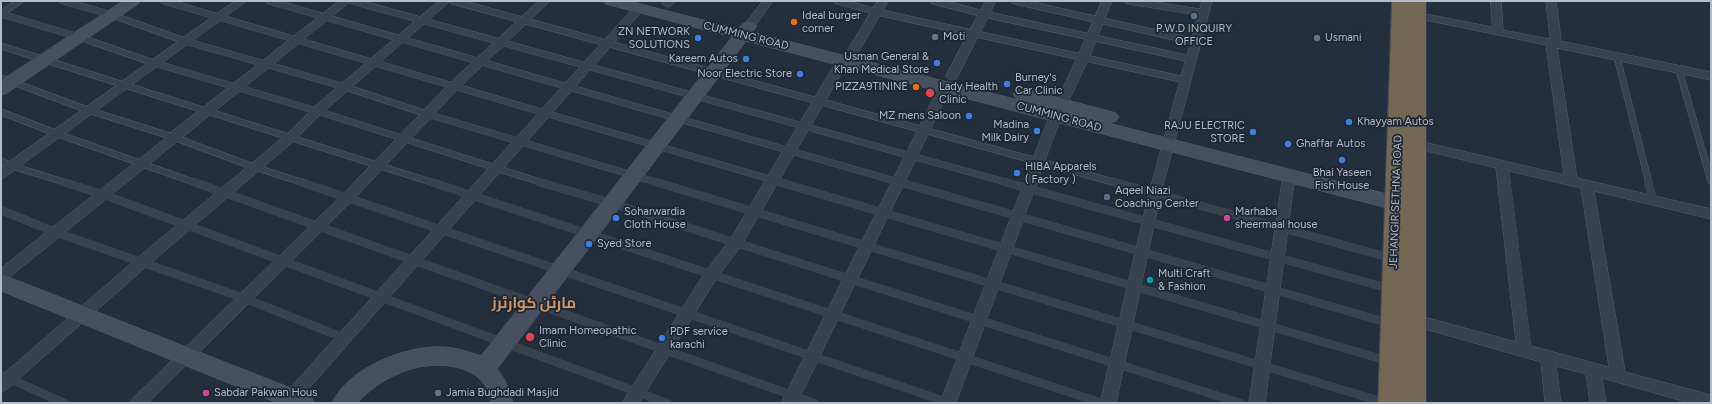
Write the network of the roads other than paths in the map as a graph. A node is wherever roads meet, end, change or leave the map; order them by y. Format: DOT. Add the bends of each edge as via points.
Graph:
graph roads {
  1 [pos="20,1"];
  2 [pos="64,1"];
  3 [pos="133,1"];
  4 [pos="164,1"];
  5 [pos="242,1"];
  6 [pos="269,1"];
  7 [pos="346,1"];
  8 [pos="352,1"];
  9 [pos="445,1"];
  10 [pos="453,1"];
  11 [pos="545,1"];
  12 [pos="610,1"];
  13 [pos="768,1"];
  14 [pos="837,1"];
  15 [pos="883,1"];
  16 [pos="934,1"];
  17 [pos="991,1"];
  18 [pos="1015,1"];
  19 [pos="1107,1"];
  20 [pos="1128,1"];
  21 [pos="1496,1"];
  22 [pos="1551,1"];
  23 [pos="664,2"];
  24 [pos="1411,6"];
  25 [pos="1205,7"];
  26 [pos="639,8"];
  27 [pos="877,12"];
  28 [pos="1,14"];
  29 [pos="984,14"];
  30 [pos="112,15"];
  31 [pos="219,17"];
  32 [pos="326,17"];
  33 [pos="423,20"];
  34 [pos="524,20"];
  35 [pos="1099,20"];
  36 [pos="745,30"];
  37 [pos="974,32"];
  38 [pos="1498,32"];
  39 [pos="79,37"];
  40 [pos="1092,38"];
  41 [pos="401,39"];
  42 [pos="297,40"];
  43 [pos="185,41"];
  44 [pos="501,42"];
  45 [pos="1196,42"];
  46 [pos="1551,43"];
  47 [pos="608,44"];
  48 [pos="1,46"];
  49 [pos="848,55"];
  50 [pos="1617,57"];
  51 [pos="1083,58"];
  52 [pos="46,59"];
  53 [pos="1191,59"];
  54 [pos="154,62"];
  55 [pos="480,62"];
  56 [pos="374,63"];
  57 [pos="265,65"];
  58 [pos="588,66"];
  59 [pos="1679,70"];
  60 [pos="712,72"];
  61 [pos="1711,76"];
  62 [pos="1185,80"];
  63 [pos="948,81"];
  64 [pos="5,83"];
  65 [pos="124,84"];
  66 [pos="454,86"];
  67 [pos="345,87"];
  68 [pos="568,87"];
  69 [pos="237,88"];
  70 [pos="694,96"];
  71 [pos="818,101"];
  72 [pos="88,110"];
  73 [pos="207,110"];
  74 [pos="316,111"];
  75 [pos="1059,111"];
  76 [pos="1,112"];
  77 [pos="545,113"];
  78 [pos="427,114"];
  79 [pos="676,118"];
  80 [pos="803,126"];
  81 [pos="924,130"];
  82 [pos="58,134"];
  83 [pos="173,137"];
  84 [pos="291,137"];
  85 [pos="1169,139"];
  86 [pos="402,140"];
  87 [pos="520,141"];
  88 [pos="1415,144"];
  89 [pos="655,146"];
  90 [pos="790,151"];
  91 [pos="911,156"];
  92 [pos="1,161"];
  93 [pos="1039,161"];
  94 [pos="142,163"];
  95 [pos="379,165"];
  96 [pos="1502,165"];
  97 [pos="12,166"];
  98 [pos="254,167"];
  99 [pos="495,169"];
  100 [pos="1,174"];
  101 [pos="633,175"];
  102 [pos="1289,175"];
  103 [pos="772,180"];
  104 [pos="1571,181"];
  105 [pos="1711,181"];
  106 [pos="898,182"];
  107 [pos="1587,185"];
  108 [pos="1029,189"];
  109 [pos="1155,193"];
  110 [pos="102,194"];
  111 [pos="224,194"];
  112 [pos="471,196"];
  113 [pos="348,197"];
  114 [pos="1406,200"];
  115 [pos="1653,200"];
  116 [pos="611,203"];
  117 [pos="1,210"];
  118 [pos="754,211"];
  119 [pos="883,212"];
  120 [pos="1711,214"];
  121 [pos="1018,216"];
  122 [pos="1148,222"];
  123 [pos="186,226"];
  124 [pos="318,226"];
  125 [pos="1282,228"];
  126 [pos="440,230"];
  127 [pos="55,232"];
  128 [pos="587,234"];
  129 [pos="736,242"];
  130 [pos="867,246"];
  131 [pos="1006,249"];
  132 [pos="1141,252"];
  133 [pos="1278,258"];
  134 [pos="1394,258"];
  135 [pos="412,261"];
  136 [pos="283,262"];
  137 [pos="141,263"];
  138 [pos="560,270"];
  139 [pos="711,275"];
  140 [pos="1,276"];
  141 [pos="850,279"];
  142 [pos="1,282"];
  143 [pos="993,284"];
  144 [pos="1135,287"];
  145 [pos="1273,290"];
  146 [pos="1393,290"];
  147 [pos="244,298"];
  148 [pos="380,298"];
  149 [pos="534,304"];
  150 [pos="687,313"];
  151 [pos="81,314"];
  152 [pos="833,315"];
  153 [pos="979,320"];
  154 [pos="1403,322"];
  155 [pos="1125,324"];
  156 [pos="1268,326"];
  157 [pos="344,338"];
  158 [pos="504,342"];
  159 [pos="665,350"];
  160 [pos="1524,351"];
  161 [pos="185,356"];
  162 [pos="813,356"];
  163 [pos="1548,357"];
  164 [pos="965,358"];
  165 [pos="1392,362"];
  166 [pos="1117,364"];
  167 [pos="1263,366"];
  168 [pos="484,369"];
  169 [pos="1593,370"];
  170 [pos="1618,377"];
  171 [pos="3,380"];
  172 [pos="634,398"];
  173 [pos="791,399"];
  174 [pos="293,401"];
  175 [pos="1711,402"];
  176 [pos="64,403"];
  177 [pos="138,403"];
  178 [pos="343,403"];
  179 [pos="502,403"];
  180 [pos="667,403"];
  181 [pos="814,403"];
  182 [pos="949,403"];
  183 [pos="1102,403"];
  184 [pos="1108,403"];
  185 [pos="1240,403"];
  186 [pos="1257,403"];
  187 [pos="1386,403"];
  188 [pos="1391,403"];
  189 [pos="1413,403"];
  190 [pos="1554,403"];
  191 [pos="1598,403"];
  1 -- 28 [label="lane"];
  2 -- 30 [label="lane"];
  3 -- 30 [label="street"];
  4 -- 31 [label="lane"];
  5 -- 31 [label="street"];
  6 -- 32 [label="lane"];
  7 -- 32 [label="street"];
  8 -- 33 [label="lane"];
  9 -- 33 [label="street"];
  10 -- 34 [label="lane"];
  11 -- 34 [label="street"];
  12 -- 26 [label="street, CUMMING ROAD"];
  13 -- 36 [label="street"];
  14 -- 27 [label="lane"];
  15 -- 27 [label="street"];
  16 -- 29 [label="lane"];
  17 -- 29 [label="street"];
  18 -- 35 [label="lane"];
  19 -- 35 [label="street"];
  20 -- 25 [label="street"];
  21 -- 38 [label="street"];
  22 -- 46 [label="street" via="1556,39"];
  23 -- 36 [label="street, CUMMING ROAD"];
  24 -- 38 [label="street"];
  24 -- 88 [label="highway, JEHANGIR SETHNA ROAD"];
  24 -- 114 [label="highway, JEHANGIR SETHNA ROAD"];
  25 -- 45 [label="street"];
  26 -- 36 [label="street, CUMMING ROAD"];
  26 -- 47 [label="street"];
  27 -- 37 [label="lane"];
  27 -- 49 [label="street"];
  28 -- 39 [label="lane"];
  29 -- 37 [label="street"];
  29 -- 40 [label="lane"];
  30 -- 39 [label="street"];
  30 -- 43 [label="lane"];
  31 -- 42 [label="lane"];
  31 -- 43 [label="street"];
  32 -- 41 [label="lane"];
  32 -- 42 [label="street"];
  33 -- 41 [label="street"];
  33 -- 44 [label="lane"];
  34 -- 44 [label="street"];
  34 -- 47 [label="lane"];
  35 -- 40 [label="street"];
  35 -- 45 [label="lane"];
  36 -- 49 [label="street, CUMMING ROAD"];
  36 -- 60 [label="street"];
  37 -- 51 [label="lane"];
  37 -- 63 [label="street"];
  38 -- 46 [label="street"];
  39 -- 52 [label="street"];
  39 -- 54 [label="lane"];
  40 -- 51 [label="street"];
  40 -- 53 [label="lane"];
  41 -- 55 [label="lane"];
  41 -- 56 [label="street"];
  42 -- 56 [label="lane"];
  42 -- 57 [label="street"];
  43 -- 54 [label="street"];
  43 -- 57 [label="lane"];
  44 -- 55 [label="street"];
  44 -- 58 [label="lane"];
  45 -- 53 [label="street"];
  46 -- 50 [label="street"];
  46 -- 104 [label="street"];
  47 -- 58 [label="street"];
  47 -- 60 [label="lane"];
  48 -- 52 [label="lane"];
  49 -- 63 [label="street, CUMMING ROAD"];
  49 -- 71 [label="street"];
  50 -- 59 [label="street"];
  50 -- 115 [label="lane"];
  51 -- 62 [label="lane"];
  51 -- 75 [label="street"];
  52 -- 64 [label="street"];
  52 -- 65 [label="lane"];
  53 -- 62 [label="street"];
  54 -- 65 [label="street"];
  54 -- 69 [label="lane"];
  55 -- 66 [label="street"];
  55 -- 68 [label="lane"];
  56 -- 66 [label="lane"];
  56 -- 67 [label="street"];
  57 -- 67 [label="lane"];
  57 -- 69 [label="street"];
  58 -- 68 [label="street"];
  58 -- 70 [label="lane"];
  59 -- 61 [label="street"];
  59 -- 105 [label="lane"];
  60 -- 70 [label="street"];
  60 -- 71 [label="lane"];
  62 -- 85 [label="street"];
  63 -- 75 [label="street, CUMMING ROAD"];
  63 -- 81 [label="street"];
  64 -- 72 [label="lane"];
  65 -- 72 [label="street"];
  65 -- 73 [label="lane"];
  66 -- 77 [label="lane"];
  66 -- 78 [label="street"];
  67 -- 74 [label="street"];
  67 -- 78 [label="lane"];
  68 -- 77 [label="street"];
  68 -- 79 [label="lane"];
  69 -- 73 [label="street"];
  69 -- 74 [label="lane"];
  70 -- 79 [label="street"];
  70 -- 80 [label="lane"];
  71 -- 80 [label="street"];
  71 -- 81 [label="lane"];
  72 -- 82 [label="street"];
  72 -- 83 [label="lane"];
  73 -- 83 [label="street"];
  73 -- 84 [label="lane"];
  74 -- 84 [label="street"];
  74 -- 86 [label="lane"];
  75 -- 85 [label="street, CUMMING ROAD"];
  75 -- 93 [label="street"];
  76 -- 82 [label="lane"];
  77 -- 87 [label="street"];
  77 -- 89 [label="lane"];
  78 -- 86 [label="street"];
  78 -- 87 [label="lane"];
  79 -- 89 [label="street"];
  79 -- 90 [label="lane"];
  80 -- 90 [label="street"];
  80 -- 91 [label="lane"];
  81 -- 91 [label="street"];
  81 -- 93 [label="lane"];
  82 -- 94 [label="lane"];
  82 -- 97 [label="street"];
  83 -- 94 [label="street"];
  83 -- 98 [label="lane"];
  84 -- 95 [label="lane"];
  84 -- 98 [label="street"];
  85 -- 102 [label="street, CUMMING ROAD"];
  85 -- 109 [label="street"];
  85 -- 114 [label="street, CUMMING ROAD"];
  86 -- 95 [label="street"];
  86 -- 99 [label="lane"];
  87 -- 99 [label="street"];
  87 -- 101 [label="lane"];
  88 -- 96 [label="street"];
  88 -- 114 [label="highway, JEHANGIR SETHNA ROAD"];
  89 -- 101 [label="street"];
  89 -- 103 [label="lane"];
  90 -- 103 [label="street"];
  90 -- 106 [label="lane"];
  91 -- 106 [label="street"];
  91 -- 108 [label="lane"];
  92 -- 97 [label="lane"];
  93 -- 108 [label="street"];
  93 -- 109 [label="lane"];
  94 -- 110 [label="street"];
  94 -- 111 [label="lane"];
  95 -- 112 [label="lane"];
  95 -- 113 [label="street"];
  96 -- 104 [label="street"];
  96 -- 160 [label="street"];
  97 -- 100 [label="street"];
  97 -- 110 [label="lane"];
  98 -- 111 [label="street"];
  98 -- 113 [label="lane"];
  99 -- 112 [label="street"];
  99 -- 116 [label="lane"];
  101 -- 116 [label="street"];
  101 -- 118 [label="lane"];
  102 -- 114 [label="street, CUMMING ROAD"];
  102 -- 125 [label="street"];
  103 -- 118 [label="street"];
  103 -- 119 [label="lane"];
  104 -- 107 [label="street"];
  106 -- 119 [label="street"];
  106 -- 121 [label="lane"];
  107 -- 115 [label="street"];
  107 -- 170 [label="street"];
  108 -- 121 [label="street"];
  108 -- 122 [label="lane"];
  109 -- 122 [label="street"];
  109 -- 125 [label="lane"];
  110 -- 123 [label="lane"];
  110 -- 127 [label="street"];
  111 -- 123 [label="street"];
  111 -- 124 [label="lane"];
  112 -- 126 [label="street"];
  112 -- 128 [label="lane"];
  113 -- 124 [label="street"];
  113 -- 126 [label="lane"];
  114 -- 134 [label="highway, JEHANGIR SETHNA ROAD"];
  114 -- 154 [label="highway, JEHANGIR SETHNA ROAD"];
  115 -- 120 [label="street"];
  116 -- 128 [label="street"];
  116 -- 129 [label="lane"];
  117 -- 127 [label="lane"];
  118 -- 129 [label="street"];
  118 -- 130 [label="lane"];
  119 -- 130 [label="street"];
  119 -- 131 [label="lane"];
  121 -- 131 [label="street"];
  121 -- 132 [label="lane"];
  122 -- 132 [label="street"];
  122 -- 133 [label="lane"];
  123 -- 136 [label="lane"];
  123 -- 137 [label="street"];
  124 -- 135 [label="lane"];
  124 -- 136 [label="street"];
  125 -- 133 [label="street"];
  125 -- 134 [label="lane"];
  126 -- 135 [label="street"];
  126 -- 138 [label="lane"];
  127 -- 137 [label="lane"];
  127 -- 140 [label="street"];
  128 -- 138 [label="street"];
  128 -- 139 [label="lane"];
  129 -- 139 [label="street"];
  129 -- 141 [label="lane"];
  130 -- 141 [label="street"];
  130 -- 143 [label="lane"];
  131 -- 143 [label="street"];
  131 -- 144 [label="lane"];
  132 -- 144 [label="street"];
  132 -- 145 [label="lane"];
  133 -- 145 [label="street"];
  133 -- 146 [label="lane"];
  134 -- 146 [label="highway, JEHANGIR SETHNA ROAD"];
  135 -- 148 [label="street"];
  135 -- 149 [label="lane"];
  136 -- 147 [label="street"];
  136 -- 148 [label="lane"];
  137 -- 147 [label="lane"];
  137 -- 151 [label="street"];
  138 -- 149 [label="street"];
  138 -- 150 [label="lane"];
  139 -- 150 [label="street"];
  139 -- 152 [label="lane"];
  141 -- 152 [label="street"];
  141 -- 153 [label="lane"];
  142 -- 151 [label="street"];
  143 -- 153 [label="street"];
  143 -- 155 [label="lane"];
  144 -- 155 [label="street"];
  144 -- 156 [label="lane"];
  145 -- 154 [label="lane"];
  145 -- 156 [label="street"];
  146 -- 154 [label="highway, JEHANGIR SETHNA ROAD"];
  147 -- 157 [label="lane"];
  147 -- 161 [label="street"];
  148 -- 157 [label="street"];
  148 -- 158 [label="lane"];
  149 -- 158 [label="street"];
  149 -- 159 [label="lane"];
  150 -- 159 [label="street"];
  150 -- 162 [label="lane"];
  151 -- 161 [label="street"];
  151 -- 171 [label="street"];
  152 -- 162 [label="street"];
  152 -- 164 [label="lane"];
  153 -- 164 [label="street"];
  153 -- 166 [label="lane"];
  154 -- 160 [label="street"];
  154 -- 165 [label="highway, JEHANGIR SETHNA ROAD"];
  154 -- 189 [label="highway, JEHANGIR SETHNA ROAD"];
  155 -- 166 [label="street"];
  155 -- 167 [label="lane"];
  156 -- 165 [label="lane"];
  156 -- 167 [label="street"];
  157 -- 174 [label="street"];
  158 -- 168 [label="street"];
  158 -- 172 [label="lane"];
  159 -- 172 [label="street"];
  159 -- 173 [label="lane"];
  160 -- 163 [label="street"];
  161 -- 174 [label="street"];
  161 -- 177 [label="street"];
  162 -- 173 [label="street"];
  162 -- 182 [label="lane"];
  163 -- 169 [label="street"];
  163 -- 190 [label="street"];
  164 -- 182 [label="street"];
  164 -- 183 [label="lane"];
  165 -- 188 [label="highway, JEHANGIR SETHNA ROAD"];
  166 -- 184 [label="street"];
  166 -- 185 [label="lane"];
  167 -- 186 [label="street"];
  167 -- 187 [label="lane"];
  168 -- 178 [label="street" via="462,358 436,355 407,360 378,372 353,391"];
  168 -- 179 [label="street" via="497,386"];
  169 -- 170 [label="street"];
  169 -- 191 [label="street"];
  170 -- 175 [label="street"];
  171 -- 176 [label="lane"];
  172 -- 180 [label="lane"];
  173 -- 181 [label="lane"];
}
